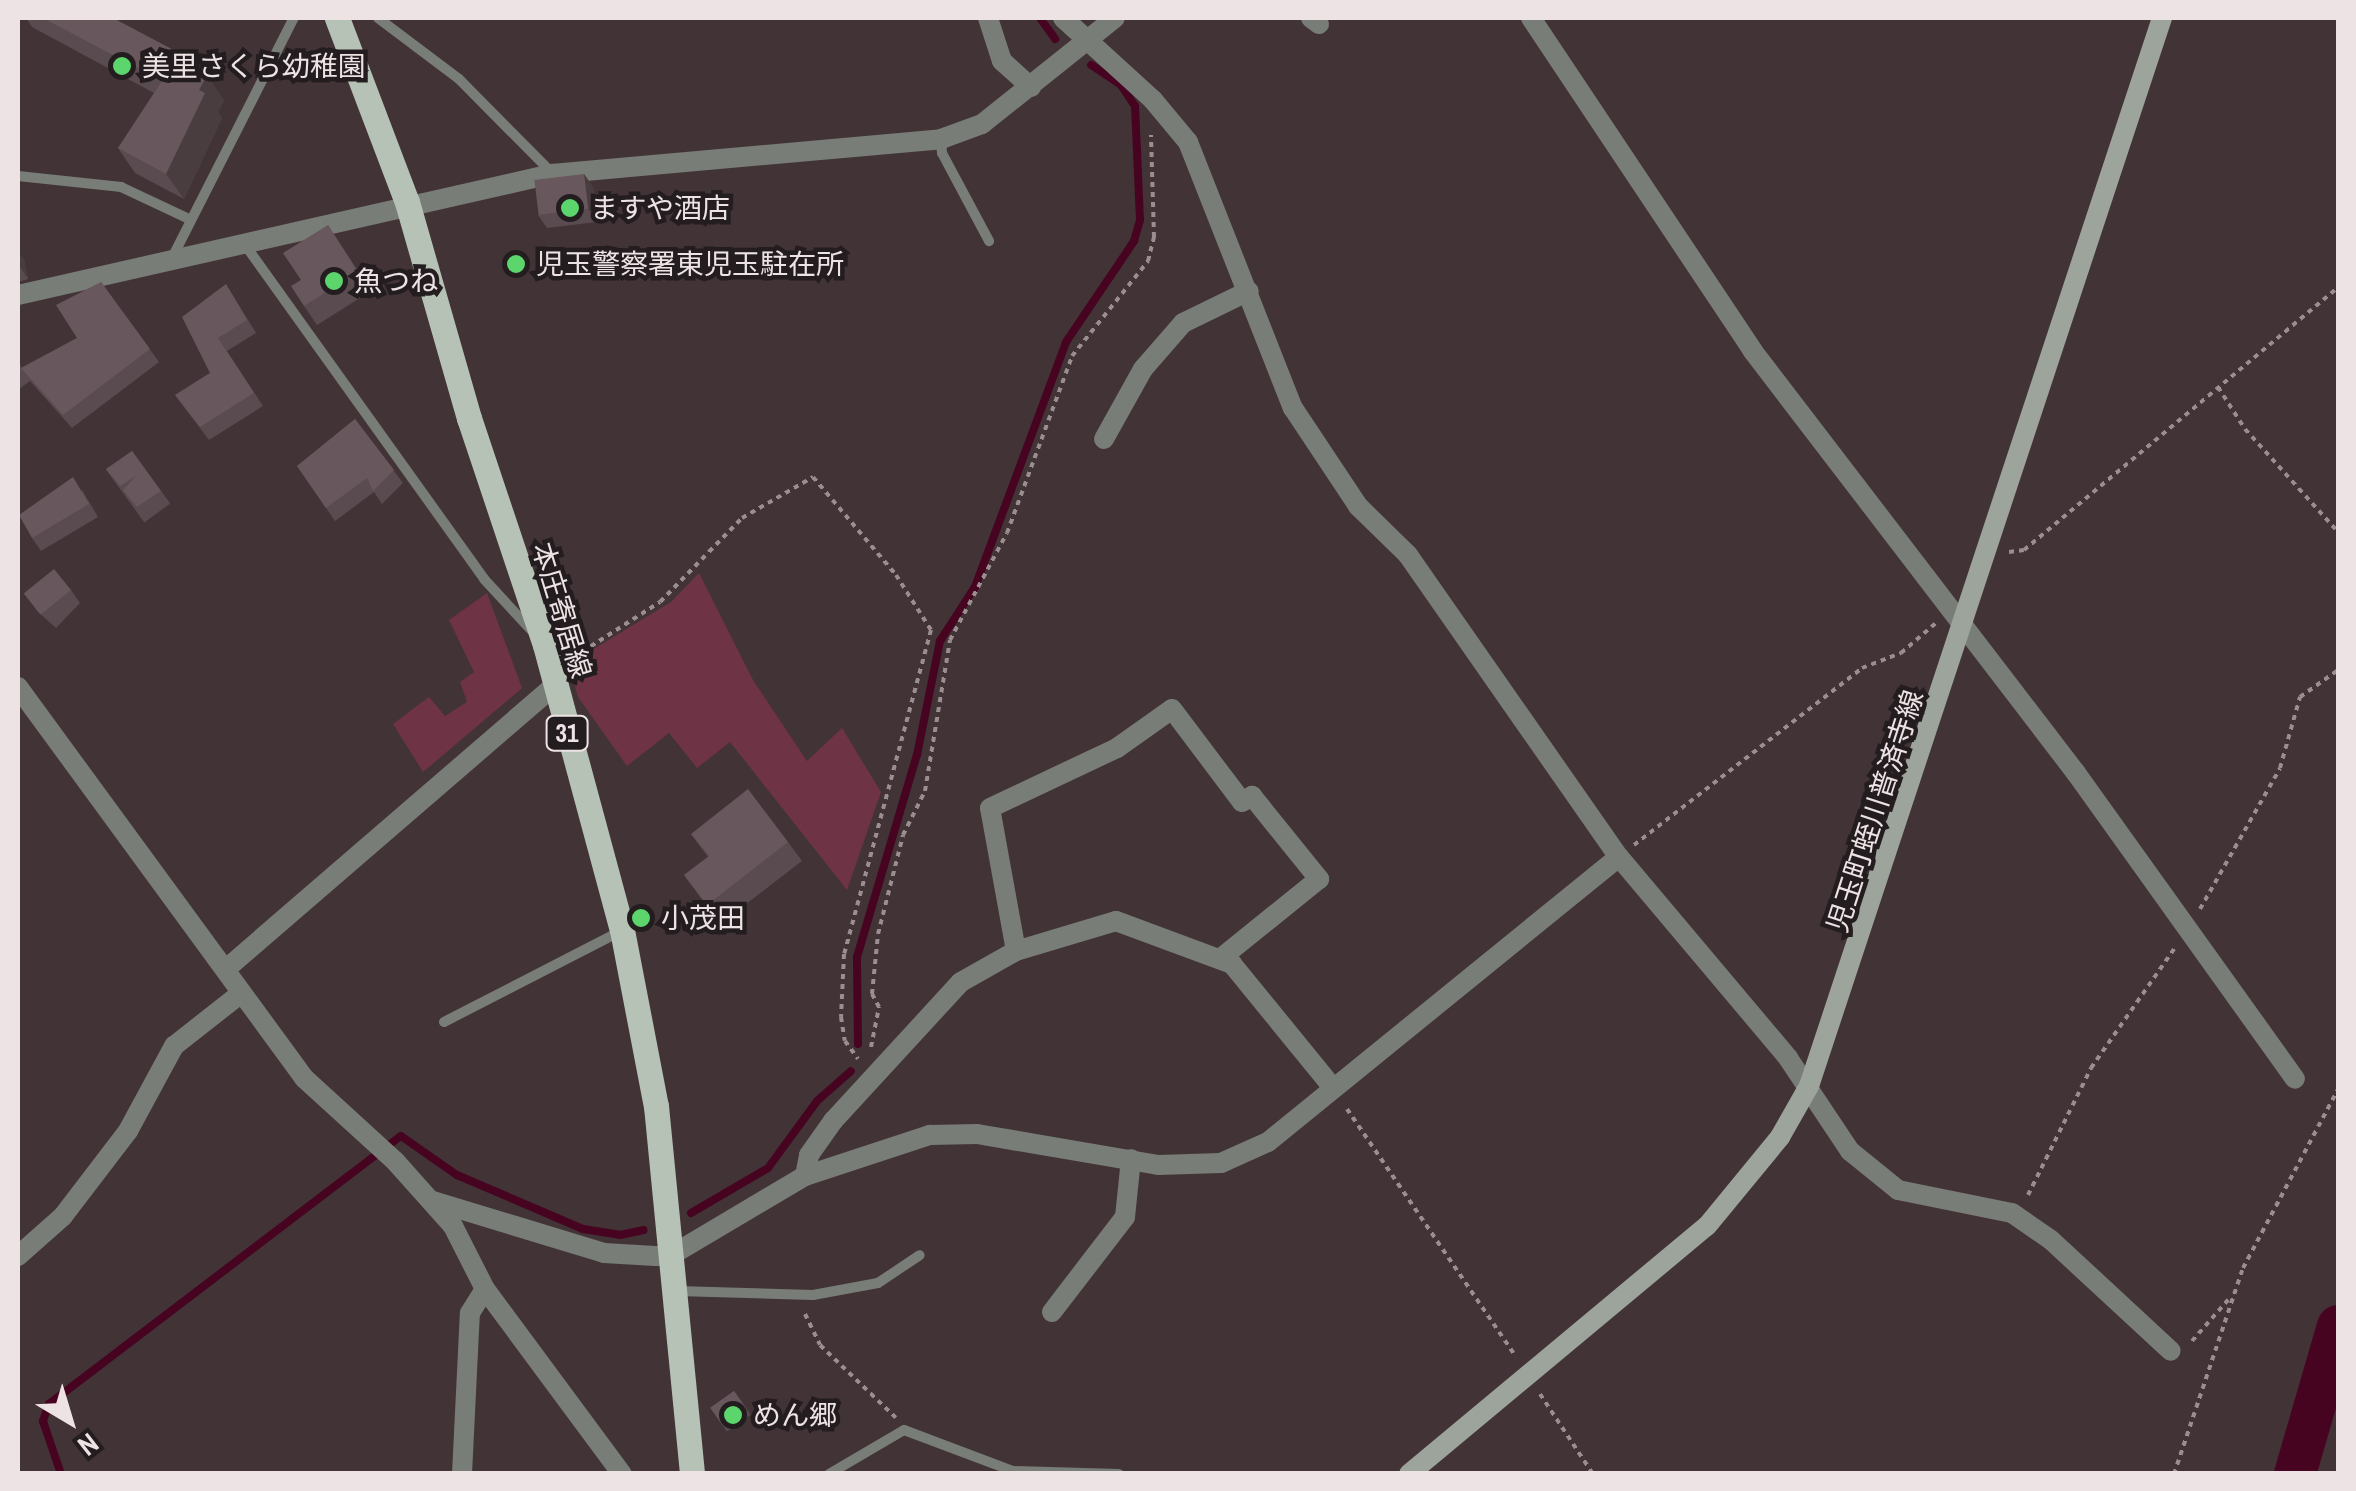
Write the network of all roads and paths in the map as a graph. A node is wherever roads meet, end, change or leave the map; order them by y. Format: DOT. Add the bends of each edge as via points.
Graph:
graph roads {
  1 [pos="294,18"];
  2 [pos="337,18"];
  3 [pos="378,18"];
  4 [pos="988,18"];
  5 [pos="1063,18"];
  6 [pos="1116,18"];
  7 [pos="1531,18"];
  8 [pos="2162,18"];
  9 [pos="1084,43"];
  10 [pos="1030,87"];
  11 [pos="1153,100"];
  12 [pos="941,139"];
  13 [pos="552,174"];
  14 [pos="18,176"];
  15 [pos="407,202"];
  16 [pos="191,220"];
  17 [pos="240,240"];
  18 [pos="989,241"];
  19 [pos="170,261"];
  20 [pos="2338,287"];
  21 [pos="1249,291"];
  22 [pos="18,295"];
  23 [pos="2218,387"];
  24 [pos="1104,439"];
  25 [pos="2338,532"];
  26 [pos="1990,552"];
  27 [pos="1949,611"];
  28 [pos="1963,630"];
  29 [pos="545,645"];
  30 [pos="553,679"];
  31 [pos="20,702"];
  32 [pos="1619,857"];
  33 [pos="622,930"];
  34 [pos="1016,952"];
  35 [pos="1220,960"];
  36 [pos="226,969"];
  37 [pos="240,994"];
  38 [pos="444,1022"];
  39 [pos="875,1076"];
  40 [pos="2295,1080"];
  41 [pos="1809,1086"];
  42 [pos="1333,1088"];
  43 [pos="2338,1089"];
  44 [pos="1130,1159"];
  45 [pos="806,1176"];
  46 [pos="434,1201"];
  47 [pos="18,1256"];
  48 [pos="670,1256"];
  49 [pos="920,1256"];
  50 [pos="485,1289"];
  51 [pos="677,1291"];
  52 [pos="799,1296"];
  53 [pos="2232,1298"];
  54 [pos="1052,1312"];
  55 [pos="2172,1351"];
  56 [pos="1529,1377"];
  57 [pos="904,1430"];
  58 [pos="462,1474"];
  59 [pos="622,1474"];
  60 [pos="692,1474"];
  61 [pos="829,1474"];
  62 [pos="1119,1474"];
  63 [pos="1409,1474"];
  64 [pos="1594,1474"];
  65 [pos="2174,1474"];
  1 -- 16 [label="lane"];
  2 -- 15 [label="main road, 本庄寄居線 / 31"];
  3 -- 13 [label="lane" via="460,80"];
  4 -- 10 [label="street" via="1002,61"];
  5 -- 9 [label="street"];
  6 -- 9 [label="street"];
  7 -- 27 [label="street" via="1752,350"];
  8 -- 26 [label="main road, 児玉町蛭川普済寺線"];
  9 -- 10 [label="street"];
  9 -- 11 [label="street"];
  10 -- 12 [label="street" via="982,124"];
  11 -- 21 [label="street" via="1188,142"];
  11 -- 39 [label="path" via="1154,237 1148,261 1072,356 1008,533 940,670 925,791 902,835 878,934"];
  12 -- 13 [label="street"];
  12 -- 18 [label="lane" via="942,153"];
  13 -- 15 [label="street"];
  14 -- 16 [label="lane" via="121,188"];
  15 -- 17 [label="street"];
  15 -- 29 [label="main road, 本庄寄居線 / 31" via="469,418"];
  16 -- 19 [label="lane"];
  17 -- 19 [label="street"];
  17 -- 29 [label="lane" via="484,579"];
  19 -- 22 [label="street"];
  20 -- 23 [label="path"];
  21 -- 24 [label="street" via="1183,322 1144,369"];
  21 -- 32 [label="street" via="1293,408 1358,506 1408,555"];
  23 -- 25 [label="path" via="2245,430"];
  23 -- 26 [label="path" via="2024,550"];
  26 -- 28 [label="main road, 児玉町蛭川普済寺線"];
  27 -- 28 [label="street"];
  27 -- 32 [label="path" via="1901,652 1862,668"];
  28 -- 40 [label="street" via="2076,773"];
  28 -- 41 [label="main road, 児玉町蛭川普済寺線"];
  29 -- 30 [label="main road, 本庄寄居線 / 31"];
  30 -- 33 [label="main road, 本庄寄居線 / 31"];
  30 -- 36 [label="street"];
  30 -- 39 [label="path" via="660,602 742,518 812,477 896,575 931,630 844,954 844,1040"];
  31 -- 36 [label="street"];
  32 -- 41 [label="street"];
  32 -- 42 [label="street"];
  33 -- 38 [label="lane"];
  33 -- 48 [label="main road, 本庄寄居線 / 31" via="656,1106"];
  34 -- 35 [label="street" via="1116,922"];
  34 -- 35 [label="street" via="990,808 1117,748 1172,709 1242,802 1252,796 1318,879"];
  34 -- 39 [label="street" via="961,982"];
  35 -- 42 [label="street" via="1232,964"];
  36 -- 37 [label="street"];
  37 -- 46 [label="street" via="304,1078"];
  37 -- 47 [label="street" via="174,1046 128,1131 63,1216"];
  39 -- 45 [label="street" via="808,1155"];
  41 -- 55 [label="street" via="1870,1174 1898,1190 2012,1214 2051,1240"];
  41 -- 56 [label="main road, 児玉町蛭川普済寺線" via="1780,1138 1707,1226"];
  42 -- 44 [label="street" via="1268,1142 1221,1163"];
  42 -- 56 [label="path"];
  43 -- 53 [label="path"];
  44 -- 45 [label="street" via="977,1134 930,1136"];
  44 -- 54 [label="street" via="1125,1218"];
  45 -- 48 [label="street"];
  46 -- 48 [label="street" via="604,1253"];
  46 -- 50 [label="street"];
  48 -- 51 [label="main road, 本庄寄居線 / 31"];
  49 -- 52 [label="lane" via="870,1286 848,1284"];
  50 -- 58 [label="street" via="470,1313"];
  50 -- 59 [label="street"];
  51 -- 52 [label="lane"];
  51 -- 60 [label="main road, 本庄寄居線 / 31"];
  52 -- 57 [label="path" via="820,1345"];
  53 -- 55 [label="path" via="2210,1314 2186,1349"];
  53 -- 65 [label="path"];
  56 -- 63 [label="main road, 児玉町蛭川普済寺線"];
  56 -- 64 [label="path"];
  57 -- 61 [label="lane"];
  57 -- 62 [label="lane" via="1013,1471"];
}
